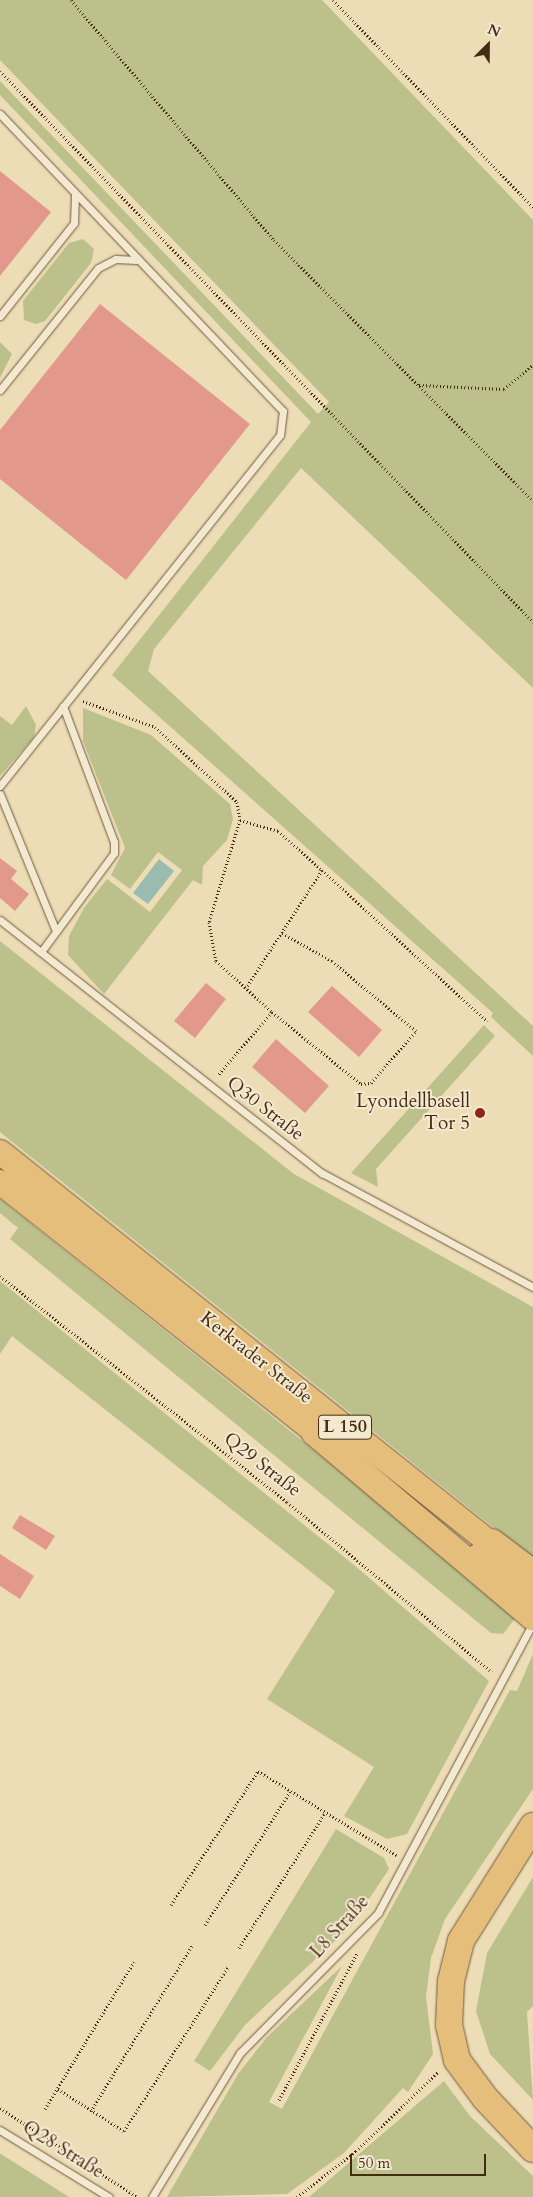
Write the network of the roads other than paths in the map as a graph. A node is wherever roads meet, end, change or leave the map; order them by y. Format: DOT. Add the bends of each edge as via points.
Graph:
graph roads {
  1 [pos="0,114"];
  2 [pos="75,195"];
  3 [pos="137,260"];
  4 [pos="0,316"];
  5 [pos="0,390"];
  6 [pos="64,706"];
  7 [pos="0,786"];
  8 [pos="0,794"];
  9 [pos="0,920"];
  10 [pos="56,932"];
  11 [pos="41,952"];
  12 [pos="0,1152"];
  13 [pos="0,1182"];
  14 [pos="533,1287"];
  15 [pos="314,1432"];
  16 [pos="492,1542"];
  17 [pos="533,1573"];
  18 [pos="533,1583"];
  19 [pos="533,1597"];
  20 [pos="532,1623"];
  21 [pos="529,1835"];
  22 [pos="484,2098"];
  23 [pos="533,2128"];
  24 [pos="0,2130"];
  25 [pos="533,2149"];
  26 [pos="109,2197"];
  27 [pos="152,2197"];
  1 -- 2 [label="lane"];
  2 -- 3 [label="lane"];
  2 -- 4 [label="lane" via="74,223"];
  3 -- 5 [label="lane" via="116,259 98,268"];
  3 -- 6 [label="lane" via="282,411 280,435"];
  6 -- 7 [label="lane"];
  6 -- 10 [label="lane" via="114,842 114,853"];
  8 -- 10 [label="lane"];
  9 -- 11 [label="lane, Q30 Straße"];
  10 -- 11 [label="lane"];
  11 -- 14 [label="lane, Q30 Straße" via="322,1173"];
  12 -- 16 [label="highway, Kerkrader Straße / L 150"];
  13 -- 15 [label="highway, Kerkrader Straße / L 150"];
  15 -- 19 [label="highway, Kerkrader Straße / L 150"];
  15 -- 20 [label="highway"];
  16 -- 17 [label="highway"];
  16 -- 18 [label="highway, Kerkrader Straße / L 150"];
  20 -- 27 [label="lane, L8 Straße" via="378,1913 353,1942 240,2053"];
  21 -- 22 [label="highway" via="482,1901 461,1941 451,1981 449,2025 457,2060"];
  22 -- 23 [label="highway"];
  22 -- 25 [label="highway"];
  24 -- 26 [label="lane, Q28 Straße"];
}
